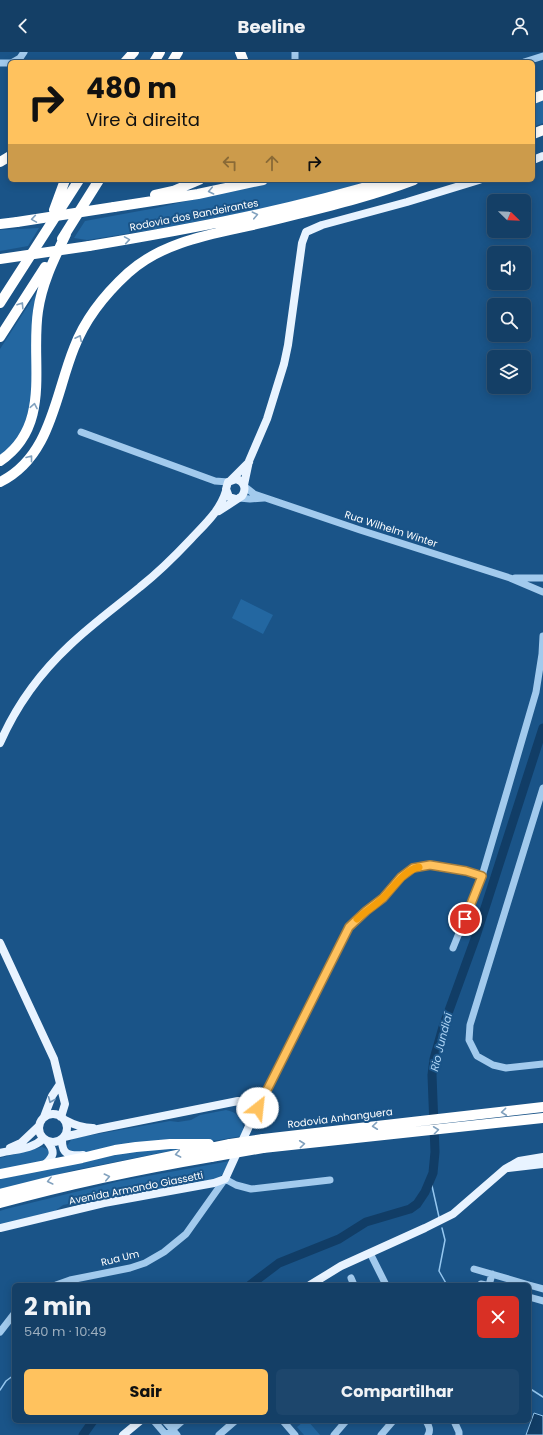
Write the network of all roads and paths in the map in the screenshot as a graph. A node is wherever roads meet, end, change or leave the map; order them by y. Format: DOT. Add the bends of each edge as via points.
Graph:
graph roads {
  1 [pos="24,52"];
  2 [pos="134,52"];
  3 [pos="543,56"];
  4 [pos="16,60"];
  5 [pos="127,60"];
  6 [pos="530,60"];
  7 [pos="64,182"];
  8 [pos="78,182"];
  9 [pos="98,182"];
  10 [pos="100,182"];
  11 [pos="194,182"];
  12 [pos="254,182"];
  13 [pos="383,182"];
  14 [pos="407,182"];
  15 [pos="472,182"];
  16 [pos="88,196"];
  17 [pos="119,207"];
  18 [pos="0,224"];
  19 [pos="47,229"];
  20 [pos="66,234"];
  21 [pos="0,259"];
  22 [pos="0,303"];
  23 [pos="0,337"];
  24 [pos="81,432"];
  25 [pos="0,461"];
  26 [pos="250,461"];
  27 [pos="0,482"];
  28 [pos="244,485"];
  29 [pos="227,486"];
  30 [pos="237,498"];
  31 [pos="266,498"];
  32 [pos="216,512"];
  33 [pos="510,578"];
  34 [pos="542,578"];
  35 [pos="540,591"];
  36 [pos="543,636"];
  37 [pos="0,743"];
  38 [pos="543,788"];
  39 [pos="482,876"];
  40 [pos="0,943"];
  41 [pos="453,948"];
  42 [pos="543,1064"];
  43 [pos="60,1084"];
  44 [pos="266,1094"];
  45 [pos="247,1101"];
  46 [pos="220,1105"];
  47 [pos="543,1107"];
  48 [pos="258,1108"];
  49 [pos="245,1115"];
  50 [pos="44,1118"];
  51 [pos="543,1118"];
  52 [pos="63,1119"];
  53 [pos="458,1122"];
  54 [pos="39,1126"];
  55 [pos="98,1129"];
  56 [pos="63,1139"];
  57 [pos="45,1140"];
  58 [pos="230,1144"];
  59 [pos="263,1144"];
  60 [pos="2,1153"];
  61 [pos="94,1155"];
  62 [pos="543,1157"];
  63 [pos="543,1164"];
  64 [pos="43,1166"];
  65 [pos="505,1169"];
  66 [pos="0,1174"];
  67 [pos="225,1178"];
  68 [pos="330,1180"];
  69 [pos="0,1194"];
  70 [pos="0,1204"];
  71 [pos="0,1228"];
  72 [pos="370,1253"];
  73 [pos="474,1269"];
  74 [pos="492,1274"];
  75 [pos="62,1283"];
  76 [pos="313,1283"];
  77 [pos="385,1283"];
  78 [pos="486,1283"];
  79 [pos="522,1283"];
  80 [pos="531,1286"];
  81 [pos="543,1289"];
  82 [pos="531,1298"];
  83 [pos="543,1301"];
  84 [pos="12,1317"];
  85 [pos="0,1332"];
  86 [pos="138,1423"];
  87 [pos="156,1423"];
  88 [pos="167,1423"];
  89 [pos="181,1423"];
  90 [pos="233,1423"];
  91 [pos="288,1423"];
  92 [pos="344,1423"];
  93 [pos="392,1423"];
  94 [pos="427,1423"];
  95 [pos="455,1423"];
  96 [pos="175,1432"];
  97 [pos="429,1433"];
  98 [pos="123,1435"];
  99 [pos="166,1435"];
  100 [pos="219,1435"];
  101 [pos="295,1435"];
  102 [pos="334,1435"];
  103 [pos="381,1435"];
  104 [pos="459,1435"];
  1 -- 4 [label="street"];
  2 -- 5 [label="highway"];
  3 -- 6 [label="street"];
  7 -- 19 [label="highway"];
  8 -- 19 [label="highway"];
  9 -- 16 [label="highway"];
  10 -- 16 [label="highway"];
  11 -- 17 [label="highway"];
  12 -- 17 [label="highway, Rodovia dos Bandeirantes, one-way"];
  21 -- 13 [label="highway, Rodovia dos Bandeirantes, one-way, bridge" via="203,227 327,199"];
  27 -- 14 [label="highway, one-way" via="11,477 38,447 53,412 74,347 95,309 120,281 144,261 181,242 342,202"];
  15 -- 26 [label="main road" via="322,225 306,232 302,243 284,364 267,419"];
  16 -- 20 [label="highway"];
  17 -- 18 [label="highway, Rodovia dos Bandeirantes, one-way, bridge"];
  19 -- 22 [label="highway"];
  23 -- 20 [label="highway, one-way"];
  25 -- 20 [label="highway, one-way" via="16,448 30,424 37,392 36,334 41,293"];
  24 -- 29 [label="street"];
  26 -- 28 [label="main road"];
  26 -- 29 [label="main road"];
  28 -- 29 [label="main road" via="239,480 233,480"];
  28 -- 30 [label="main road" via="244,493"];
  28 -- 31 [label="street, Rua Wilhelm Winter" via="254,494"];
  29 -- 30 [label="main road" via="229,497"];
  29 -- 32 [label="main road"];
  30 -- 31 [label="street, Rua Wilhelm Winter"];
  30 -- 32 [label="main road"];
  31 -- 33 [label="street, Rua Wilhelm Winter"];
  32 -- 37 [label="main road" via="169,563 70,644 51,664 18,707"];
  33 -- 34 [label="street"];
  33 -- 35 [label="street"];
  34 -- 35 [label="street" via="536,586"];
  36 -- 39 [label="street" via="536,692"];
  38 -- 42 [label="street" via="470,1024 469,1040 478,1056 493,1065 506,1068"];
  39 -- 41 [label="street"];
  39 -- 44 [label="street" via="430,865 413,868 349,927"];
  40 -- 43 [label="main road" via="54,1059"];
  43 -- 50 [label="main road, one-way" via="52,1096"];
  43 -- 52 [label="main road" via="65,1104"];
  44 -- 45 [label="street"];
  44 -- 48 [label="street"];
  45 -- 46 [label="main road"];
  45 -- 48 [label="main road" via="256,1102"];
  45 -- 49 [label="main road" via="241,1104"];
  46 -- 49 [label="main road"];
  46 -- 55 [label="main road"];
  47 -- 53 [label="highway, Rodovia Anhanguera, one-way"];
  48 -- 49 [label="main road" via="257,1113"];
  49 -- 67 [label="main road" via="246,1131"];
  50 -- 52 [label="main road" via="53,1114"];
  50 -- 54 [label="main road"];
  51 -- 53 [label="highway, Rodovia Anhanguera"];
  52 -- 55 [label="main road" via="78,1126"];
  52 -- 56 [label="main road" via="67,1129"];
  59 -- 53 [label="highway, Rodovia Anhanguera, one-way" via="413,1132"];
  53 -- 59 [label="highway, Rodovia Anhanguera, one-way" via="414,1122"];
  54 -- 57 [label="main road"];
  54 -- 60 [label="main road" via="21,1143"];
  55 -- 56 [label="main road"];
  56 -- 57 [label="main road" via="56,1142"];
  56 -- 61 [label="main road" via="63,1150 68,1154"];
  57 -- 60 [label="main road"];
  57 -- 64 [label="main road" via="51,1146 53,1154"];
  58 -- 59 [label="highway, Rodovia Anhanguera, bridge"];
  58 -- 61 [label="highway" via="152,1145"];
  58 -- 69 [label="highway, Rodovia Anhanguera, one-way"];
  70 -- 59 [label="highway, Rodovia Anhanguera, one-way, bridge" via="28,1195"];
  61 -- 64 [label="highway"];
  62 -- 65 [label="main road" via="519,1160"];
  63 -- 65 [label="main road"];
  64 -- 66 [label="highway"];
  65 -- 72 [label="main road" via="453,1214"];
  67 -- 68 [label="street" via="236,1185 251,1189"];
  67 -- 71 [label="main road, Avenida Armando Giassetti" via="214,1183 104,1203"];
  67 -- 75 [label="street, Rua Um" via="186,1234 164,1252 130,1268"];
  72 -- 76 [label="main road" via="341,1266"];
  72 -- 77 [label="street"];
  73 -- 74 [label="street"];
  74 -- 78 [label="street"];
  74 -- 79 [label="street"];
  80 -- 81 [label="street"];
  82 -- 83 [label="street"];
  84 -- 85 [label="street"];
  86 -- 98 [label="main road"];
  87 -- 99 [label="street"];
  88 -- 96 [label="street"];
  89 -- 96 [label="street"];
  90 -- 100 [label="street"];
  91 -- 101 [label="street"];
  92 -- 102 [label="street"];
  93 -- 103 [label="street"];
  94 -- 97 [label="street"];
  95 -- 104 [label="street"];
  96 -- 99 [label="street"];
}
